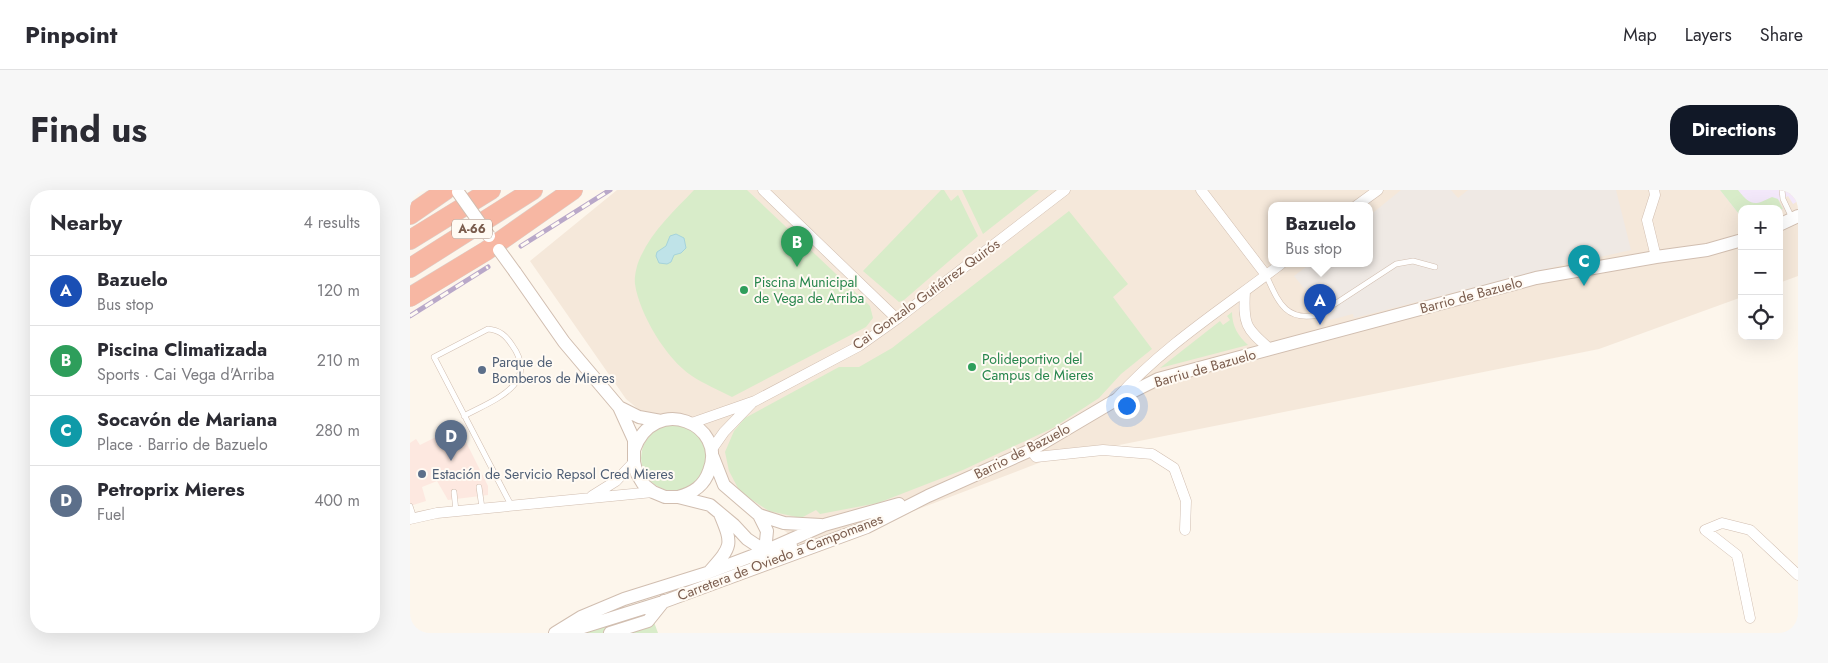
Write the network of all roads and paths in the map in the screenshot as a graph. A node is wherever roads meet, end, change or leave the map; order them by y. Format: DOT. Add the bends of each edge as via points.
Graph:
graph roads {
  1 [pos="491,190"];
  2 [pos="533,190"];
  3 [pos="573,190"];
  4 [pos="763,190"];
  5 [pos="1065,190"];
  6 [pos="1201,190"];
  7 [pos="1378,190"];
  8 [pos="1654,190"];
  9 [pos="1782,190"];
  10 [pos="454,191"];
  11 [pos="1362,202"];
  12 [pos="410,215"];
  13 [pos="1795,218"];
  14 [pos="1783,223"];
  15 [pos="410,240"];
  16 [pos="1738,241"];
  17 [pos="495,243"];
  18 [pos="1656,257"];
  19 [pos="1277,267"];
  20 [pos="1435,267"];
  21 [pos="410,268"];
  22 [pos="1266,275"];
  23 [pos="1245,291"];
  24 [pos="410,297"];
  25 [pos="897,319"];
  26 [pos="1270,349"];
  27 [pos="754,401"];
  28 [pos="1114,401"];
  29 [pos="619,407"];
  30 [pos="464,416"];
  31 [pos="661,421"];
  32 [pos="692,423"];
  33 [pos="1031,450"];
  34 [pos="712,452"];
  35 [pos="634,456"];
  36 [pos="479,487"];
  37 [pos="454,492"];
  38 [pos="653,492"];
  39 [pos="928,496"];
  40 [pos="590,497"];
  41 [pos="678,497"];
  42 [pos="511,505"];
  43 [pos="410,506"];
  44 [pos="482,508"];
  45 [pos="456,511"];
  46 [pos="719,511"];
  47 [pos="760,515"];
  48 [pos="412,519"];
  49 [pos="824,525"];
  50 [pos="1185,530"];
  51 [pos="826,542"];
  52 [pos="765,551"];
  53 [pos="707,573"];
  54 [pos="1798,575"];
  55 [pos="724,579"];
  56 [pos="663,602"];
  57 [pos="1750,618"];
  58 [pos="555,633"];
  59 [pos="564,633"];
  60 [pos="610,633"];
  1 -- 15 [label="highway, A-66"];
  2 -- 21 [label="highway, A-66"];
  3 -- 17 [label="highway"];
  4 -- 25 [label="street"];
  5 -- 25 [label="street, Cai Gonzalo Gutiérrez Quirós"];
  6 -- 22 [label="street"];
  7 -- 11 [label="street"];
  8 -- 18 [label="street" via="1647,220"];
  9 -- 13 [label="lane" via="1783,199"];
  10 -- 12 [label="highway"];
  10 -- 17 [label="street, bridge"];
  13 -- 14 [label="street"];
  16 -- 18 [label="street, Barrio de Bazuelo" via="1707,250"];
  17 -- 24 [label="highway"];
  17 -- 29 [label="street, bridge" via="564,342"];
  18 -- 26 [label="street, Barrio de Bazuelo" via="1536,278"];
  19 -- 22 [label="street"];
  20 -- 22 [label="lane" via="1413,261 1396,264 1318,315 1305,317 1284,309"];
  22 -- 23 [label="street"];
  23 -- 26 [label="street" via="1243,314 1252,333"];
  23 -- 28 [label="street" via="1135,377"];
  25 -- 27 [label="street, Cai Gonzalo Gutiérrez Quirós" via="859,346"];
  26 -- 28 [label="street, Barriu de Bazuelo" via="1158,379"];
  27 -- 32 [label="street, Cai Gonzalo Gutiérrez Quirós"];
  27 -- 34 [label="street, Cai Gonzalo Gutiérrez Quirós" via="733,422"];
  28 -- 33 [label="street, Barrio de Bazuelo"];
  29 -- 31 [label="street" via="639,417"];
  29 -- 35 [label="street" via="634,440"];
  30 -- 30 [label="lane" via="508,393 518,380 520,365 516,352 506,336 495,329 488,329 434,357"];
  30 -- 42 [label="lane"];
  31 -- 32 [label="street" via="673,419"];
  31 -- 35 [label="street" via="644,432"];
  32 -- 34 [label="street" via="704,435"];
  33 -- 39 [label="street, Barrio de Bazuelo"];
  33 -- 50 [label="street" via="1036,457 1103,450 1152,454 1174,468 1186,501"];
  34 -- 41 [label="street" via="711,467 703,483 689,494"];
  34 -- 47 [label="street" via="724,485"];
  35 -- 38 [label="street" via="637,474"];
  35 -- 40 [label="street" via="616,480"];
  36 -- 44 [label="lane"];
  37 -- 45 [label="lane"];
  38 -- 40 [label="street"];
  38 -- 41 [label="street"];
  39 -- 49 [label="street, Carretera de Oviedo a Campomanes"];
  39 -- 51 [label="street, Carretera de Oviedo a Campomanes" via="867,527"];
  40 -- 42 [label="street"];
  41 -- 46 [label="street" via="710,505"];
  42 -- 44 [label="street"];
  43 -- 48 [label="lane"];
  44 -- 45 [label="street"];
  45 -- 48 [label="street"];
  46 -- 52 [label="street" via="747,539"];
  46 -- 53 [label="street" via="729,536 728,544 726,552"];
  47 -- 49 [label="street" via="784,523"];
  47 -- 52 [label="street" via="767,531"];
  49 -- 52 [label="street, Carretera de Oviedo a Campomanes"];
  51 -- 52 [label="street" via="807,539 779,551"];
  51 -- 55 [label="street, Carretera de Oviedo a Campomanes"];
  52 -- 53 [label="street, Carretera de Oviedo a Campomanes"];
  52 -- 55 [label="street" via="749,565"];
  53 -- 56 [label="street"];
  53 -- 58 [label="street, Carretera de Oviedo a Campomanes" via="624,599"];
  54 -- 57 [label="street" via="1750,530 1722,523 1705,530 1737,555"];
  55 -- 56 [label="street, Carretera de Oviedo a Campomanes"];
  56 -- 59 [label="street, Carretera de Oviedo a Campomanes"];
  56 -- 60 [label="street" via="648,621"];
}
